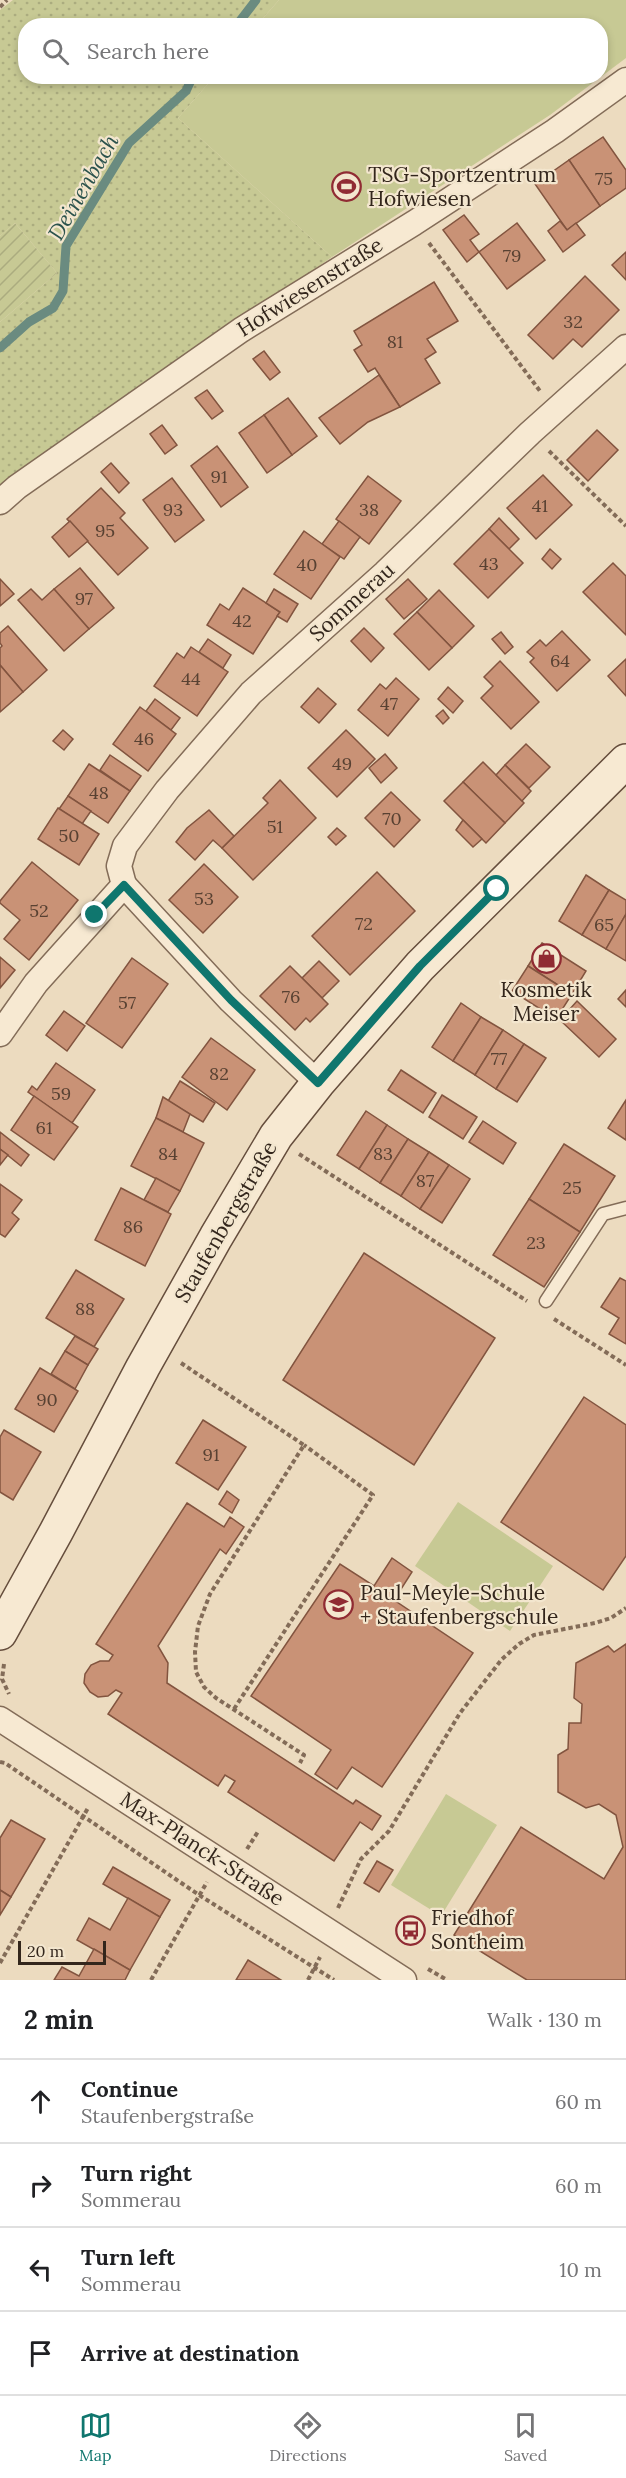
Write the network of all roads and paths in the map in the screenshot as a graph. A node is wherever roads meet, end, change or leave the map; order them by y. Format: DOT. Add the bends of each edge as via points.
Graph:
graph roads {
  1 [pos="8,0"];
  2 [pos="0,7"];
  3 [pos="626,80"];
  4 [pos="414,223"];
  5 [pos="626,346"];
  6 [pos="555,411"];
  7 [pos="530,433"];
  8 [pos="0,502"];
  9 [pos="626,526"];
  10 [pos="626,761"];
  11 [pos="124,885"];
  12 [pos="0,1034"];
  13 [pos="318,1083"];
  14 [pos="293,1149"];
  15 [pos="626,1208"];
  16 [pos="543,1308"];
  17 [pos="155,1346"];
  18 [pos="626,1365"];
  19 [pos="304,1445"];
  20 [pos="626,1608"];
  21 [pos="2,1645"];
  22 [pos="1,1681"];
  23 [pos="234,1709"];
  24 [pos="7,1710"];
  25 [pos="0,1762"];
  26 [pos="300,1763"];
  27 [pos="101,1784"];
  28 [pos="82,1817"];
  29 [pos="219,1861"];
  30 [pos="199,1895"];
  31 [pos="327,1929"];
  32 [pos="0,1963"];
  33 [pos="413,1972"];
  34 [pos="151,1980"];
  35 [pos="334,1980"];
  36 [pos="447,1980"];
  1 -- 2 [label="path"];
  3 -- 4 [label="street, Hofwiesenstraße"];
  4 -- 6 [label="path"];
  4 -- 8 [label="street, Hofwiesenstraße" via="241,330"];
  5 -- 6 [label="street, Sommerau"];
  6 -- 7 [label="street, Sommerau"];
  7 -- 9 [label="path"];
  7 -- 11 [label="street, Sommerau" via="385,573 251,693 125,846 119,866"];
  10 -- 13 [label="street, Staufenbergstraße" via="420,966"];
  11 -- 12 [label="street" via="36,983"];
  11 -- 13 [label="street" via="223,992"];
  13 -- 14 [label="street, Staufenbergstraße"];
  14 -- 16 [label="path"];
  14 -- 17 [label="street, Staufenbergstraße" via="216,1237"];
  15 -- 16 [label="lane" via="603,1214"];
  16 -- 18 [label="path"];
  17 -- 19 [label="path"];
  17 -- 21 [label="street, Staufenbergstraße"];
  19 -- 23 [label="path" via="210,1594 198,1626 196,1672 204,1687"];
  19 -- 23 [label="path" via="373,1495"];
  20 -- 31 [label="path" via="595,1623 534,1635 502,1659 460,1713 389,1831 361,1859"];
  21 -- 22 [label="path"];
  22 -- 24 [label="path"];
  23 -- 26 [label="path" via="304,1755"];
  24 -- 27 [label="street, Max-Planck-Straße"];
  25 -- 28 [label="path"];
  27 -- 28 [label="path"];
  27 -- 29 [label="street, Max-Planck-Straße"];
  28 -- 30 [label="path"];
  28 -- 32 [label="path"];
  29 -- 30 [label="path"];
  29 -- 31 [label="street, Max-Planck-Straße"];
  30 -- 34 [label="path"];
  30 -- 35 [label="path"];
  31 -- 33 [label="street, Max-Planck-Straße"];
  33 -- 36 [label="path"];
}
